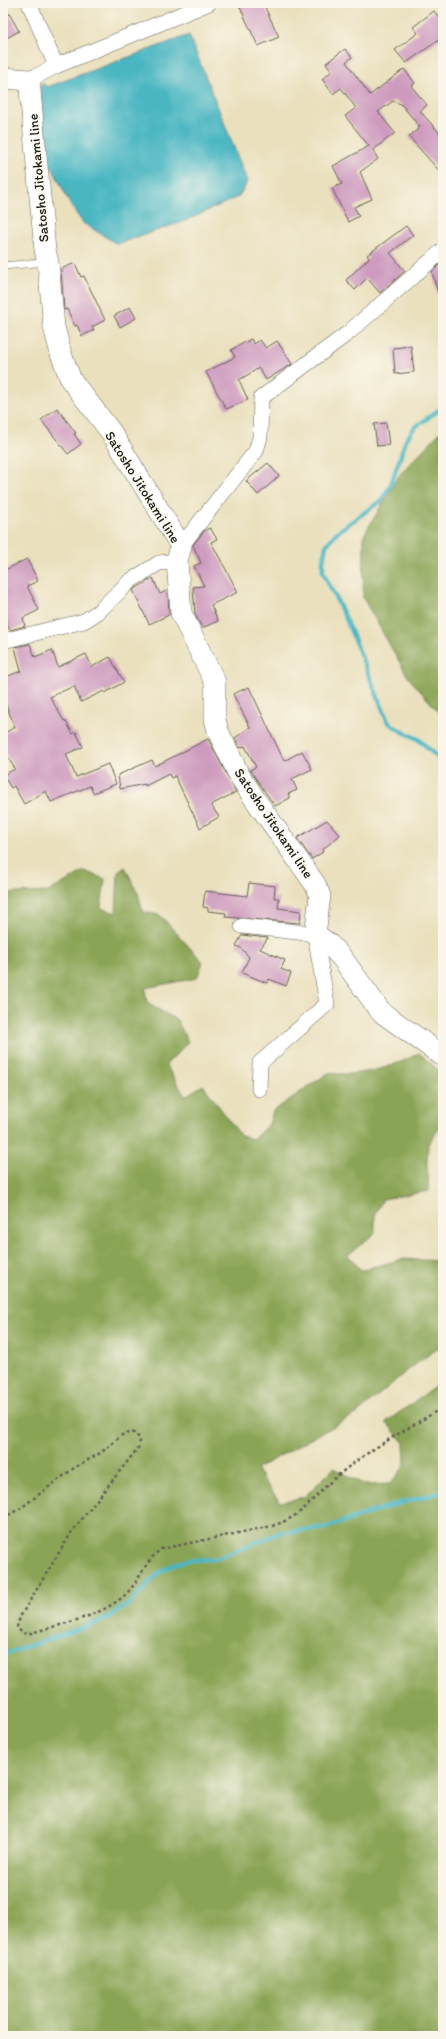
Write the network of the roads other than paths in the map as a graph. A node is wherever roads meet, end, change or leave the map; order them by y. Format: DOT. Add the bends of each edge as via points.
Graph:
graph roads {
  1 [pos="29,3"];
  2 [pos="209,3"];
  3 [pos="56,66"];
  4 [pos="3,78"];
  5 [pos="29,80"];
  6 [pos="443,250"];
  7 [pos="48,262"];
  8 [pos="3,266"];
  9 [pos="179,554"];
  10 [pos="3,641"];
  11 [pos="242,926"];
  12 [pos="315,934"];
  13 [pos="443,1056"];
  14 [pos="259,1089"];
  1 -- 3 [label="street"];
  2 -- 3 [label="street"];
  3 -- 5 [label="street"];
  4 -- 5 [label="main road"];
  5 -- 7 [label="main road, Satosho Jitokami line"];
  6 -- 9 [label="street" via="348,333 261,398 260,437 256,451"];
  7 -- 8 [label="lane"];
  7 -- 9 [label="main road, Satosho Jitokami line" via="54,327 71,380 111,432"];
  9 -- 10 [label="street" via="130,581 98,612 84,621"];
  9 -- 12 [label="main road, Satosho Jitokami line" via="181,613 215,682 215,720 218,731 239,775 315,884 320,896"];
  11 -- 12 [label="street"];
  12 -- 13 [label="main road" via="330,944 342,958 381,1012"];
  12 -- 14 [label="street" via="327,1004 260,1063"];
}
